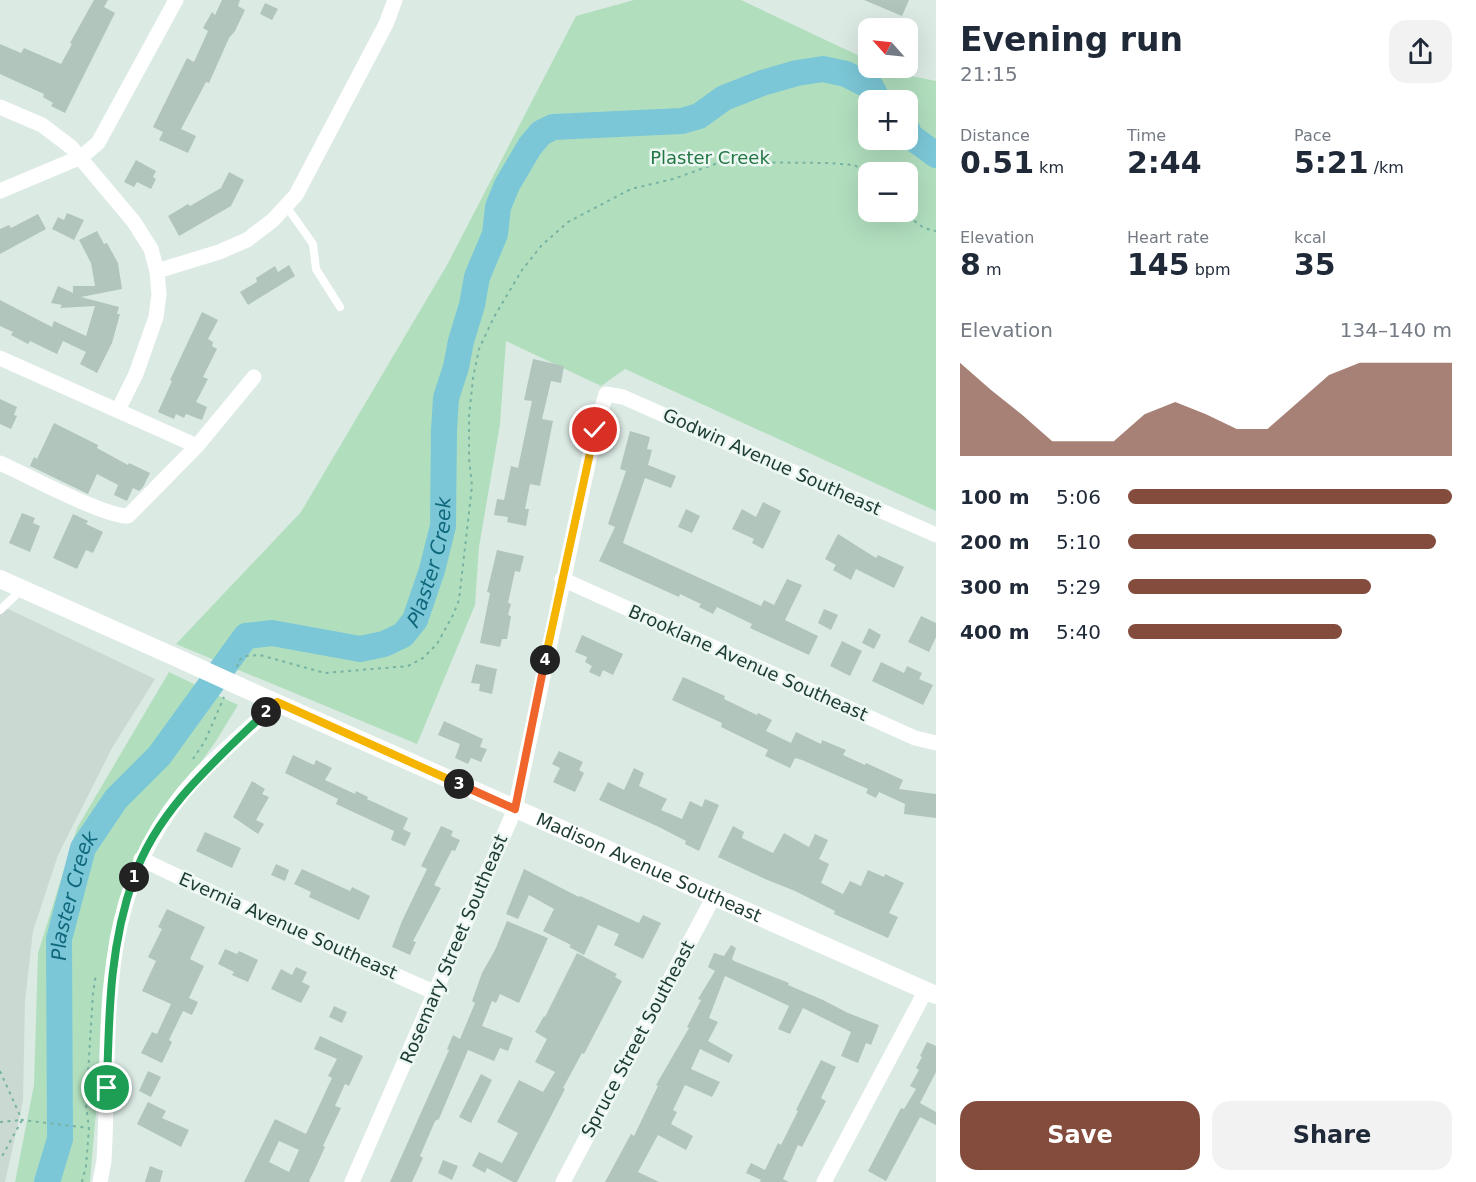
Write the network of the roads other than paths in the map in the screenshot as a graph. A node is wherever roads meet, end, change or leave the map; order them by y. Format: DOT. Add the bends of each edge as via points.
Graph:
graph roads {
  1 [pos="176,0"];
  2 [pos="395,0"];
  3 [pos="0,107"];
  4 [pos="81,157"];
  5 [pos="0,191"];
  6 [pos="286,206"];
  7 [pos="157,271"];
  8 [pos="340,307"];
  9 [pos="0,358"];
  10 [pos="254,377"];
  11 [pos="606,394"];
  12 [pos="118,410"];
  13 [pos="197,446"];
  14 [pos="0,463"];
  15 [pos="936,535"];
  16 [pos="0,579"];
  17 [pos="562,579"];
  18 [pos="22,589"];
  19 [pos="0,610"];
  20 [pos="277,702"];
  21 [pos="936,743"];
  22 [pos="515,809"];
  23 [pos="141,858"];
  24 [pos="714,896"];
  25 [pos="436,993"];
  26 [pos="931,993"];
  27 [pos="100,1182"];
  28 [pos="352,1182"];
  29 [pos="562,1182"];
  30 [pos="824,1182"];
  1 -- 4 [label="street" via="104,135"];
  2 -- 6 [label="street" via="296,195"];
  3 -- 4 [label="street" via="42,125"];
  4 -- 5 [label="street"];
  4 -- 7 [label="street" via="134,222 151,249"];
  6 -- 7 [label="street" via="247,240"];
  6 -- 8 [label="lane" via="313,244 316,269"];
  7 -- 12 [label="street" via="156,317 136,374"];
  9 -- 12 [label="street"];
  10 -- 13 [label="street"];
  11 -- 15 [label="street, Godwin Avenue Southeast" via="623,397"];
  11 -- 17 [label="street, Rosemary Street Southeast"];
  12 -- 13 [label="street"];
  13 -- 14 [label="street" via="128,516 100,509"];
  16 -- 18 [label="street, Madison Avenue Southeast"];
  17 -- 21 [label="street, Brooklane Avenue Southeast" via="915,738"];
  17 -- 22 [label="street, Rosemary Street Southeast"];
  18 -- 19 [label="lane"];
  18 -- 20 [label="street, Madison Avenue Southeast, bridge"];
  20 -- 22 [label="street, Madison Avenue Southeast"];
  20 -- 23 [label="street" via="197,778"];
  22 -- 24 [label="street, Madison Avenue Southeast"];
  22 -- 25 [label="street, Rosemary Street Southeast"];
  23 -- 25 [label="street, Evernia Avenue Southeast"];
  23 -- 27 [label="street" via="121,919 112,967 105,1150"];
  24 -- 26 [label="street, Madison Avenue Southeast"];
  24 -- 29 [label="street, Spruce Street Southeast"];
  25 -- 28 [label="street, Rosemary Street Southeast"];
  26 -- 30 [label="street"];
}
